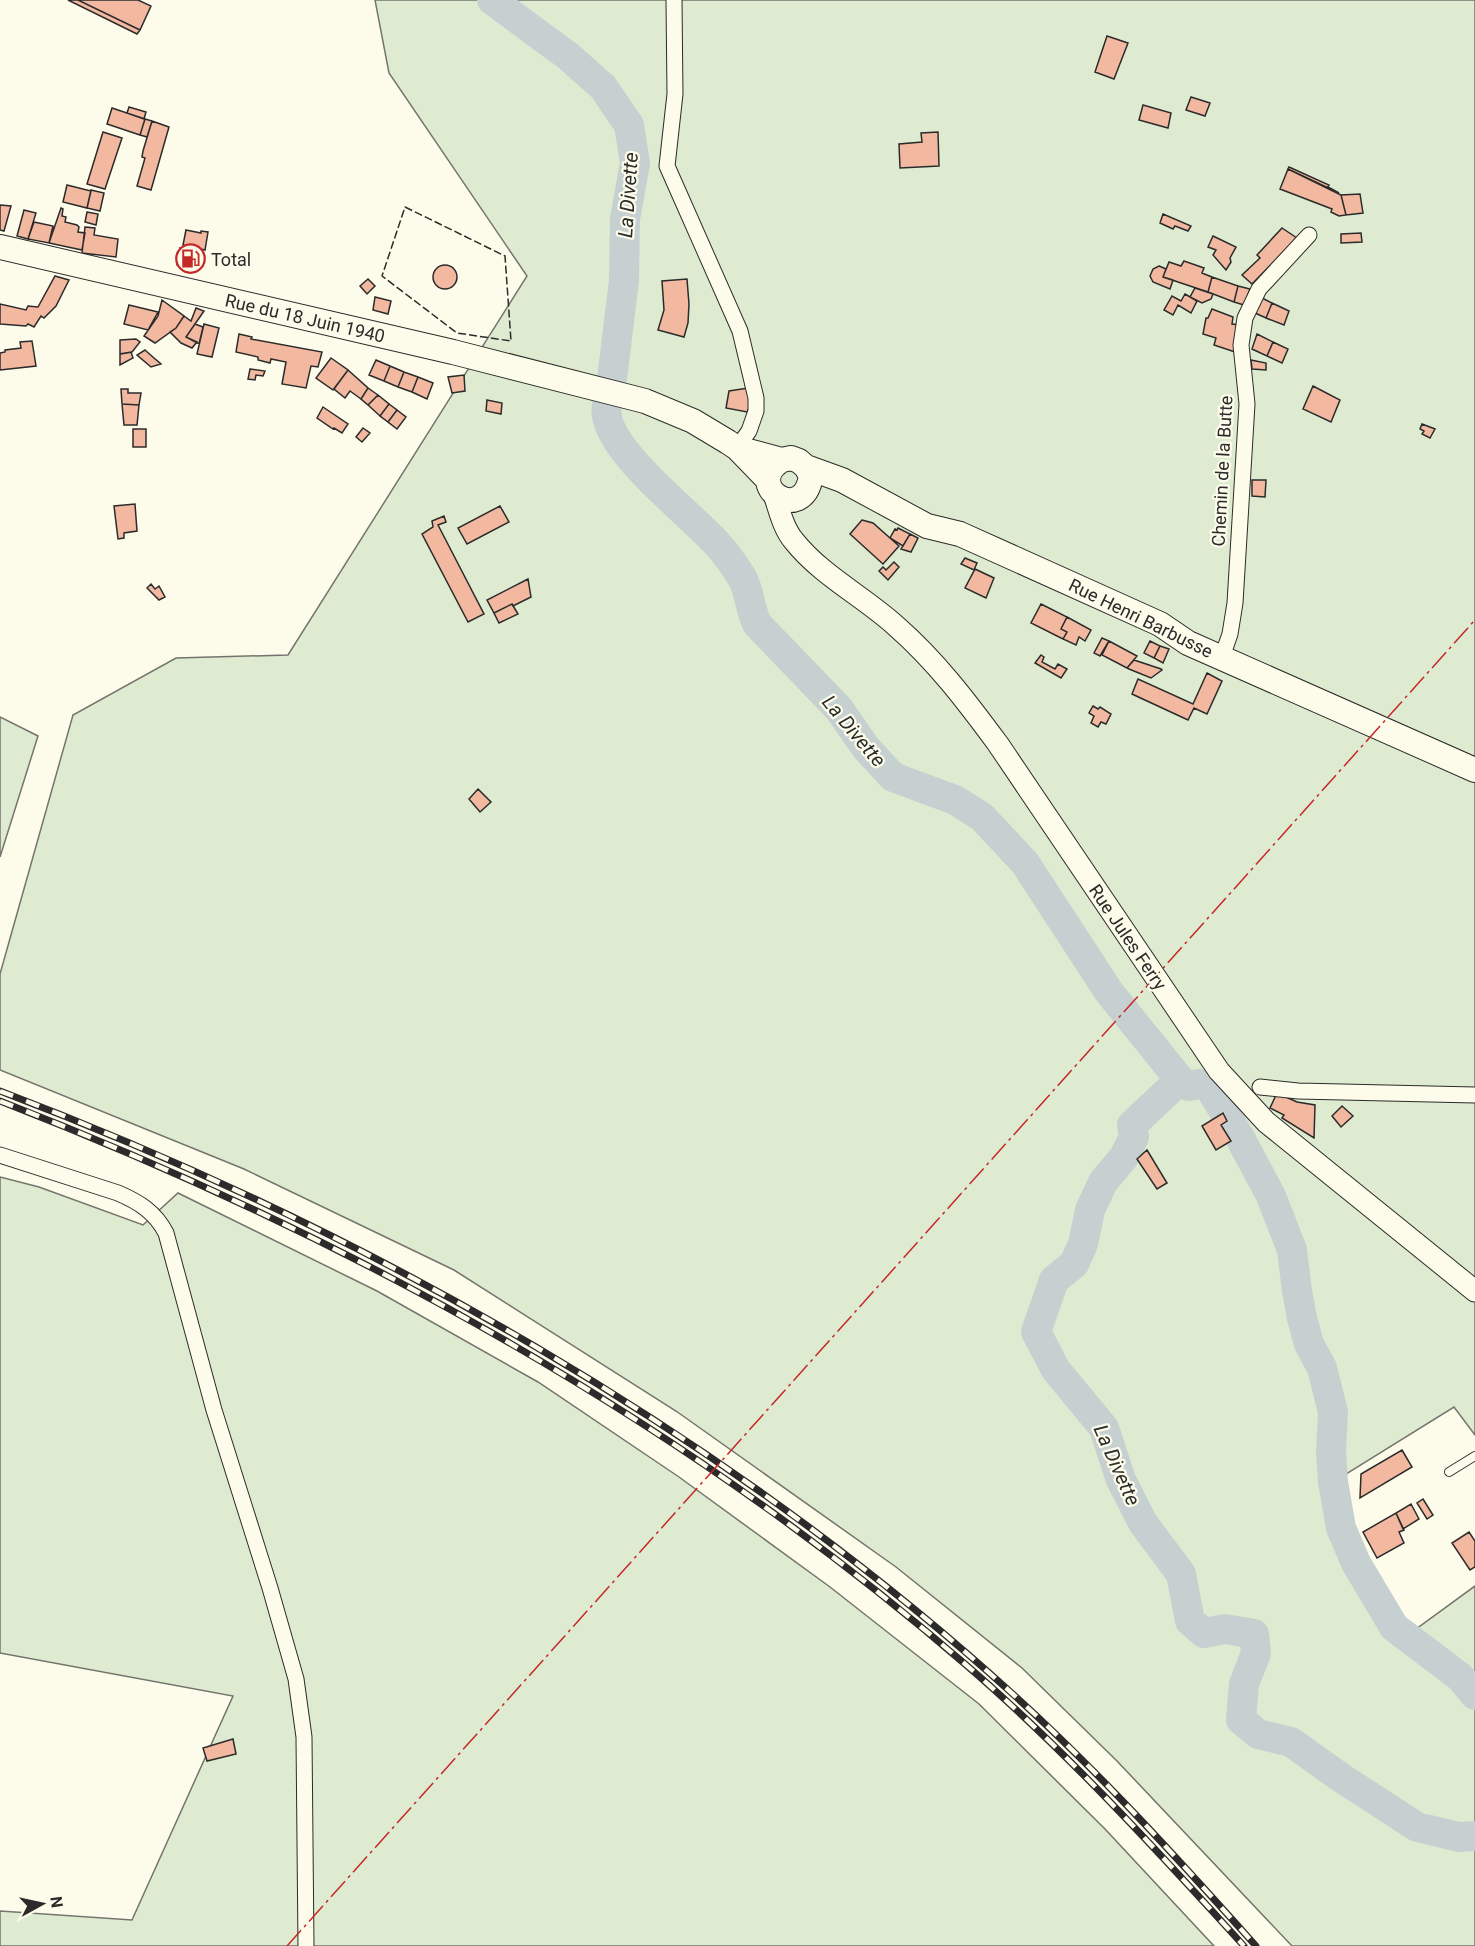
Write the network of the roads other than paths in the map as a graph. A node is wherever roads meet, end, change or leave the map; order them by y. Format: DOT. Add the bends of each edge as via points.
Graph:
graph roads {
  1 [pos="674,0"];
  2 [pos="1309,235"];
  3 [pos="0,247"];
  4 [pos="737,448"];
  5 [pos="782,459"];
  6 [pos="805,484"];
  7 [pos="771,487"];
  8 [pos="810,556"];
  9 [pos="1222,657"];
  10 [pos="1475,770"];
  11 [pos="1260,1087"];
  12 [pos="1475,1095"];
  13 [pos="0,1155"];
  14 [pos="1475,1291"];
  15 [pos="1475,1456"];
  16 [pos="1449,1472"];
  17 [pos="306,1946"];
  1 -- 4 [label="street" via="675,94 667,166 740,331 756,411"];
  2 -- 9 [label="street, Chemin de la Butte" via="1259,289 1245,318 1241,345 1247,404 1235,603"];
  3 -- 4 [label="main road, Rue du 18 Juin 1940" via="610,391 693,421"];
  4 -- 5 [label="main road"];
  4 -- 7 [label="main road"];
  5 -- 6 [label="main road" via="800,461"];
  5 -- 7 [label="main road" via="769,472"];
  6 -- 7 [label="main road" via="788,501 780,499"];
  6 -- 8 [label="main road, Rue Jules Ferry" via="796,520"];
  6 -- 9 [label="main road, Rue Henri Barbusse" via="851,485 927,526 971,539 1160,624 1188,643"];
  7 -- 8 [label="main road, Rue Jules Ferry" via="793,540"];
  8 -- 14 [label="main road, Rue Jules Ferry" via="828,575 895,624 960,693 1219,1071 1266,1122"];
  9 -- 10 [label="main road, Rue Henri Barbusse"];
  11 -- 12 [label="street"];
  13 -- 17 [label="street" via="137,1201 166,1233 214,1410 296,1679 304,1737"];
  15 -- 16 [label="lane"];
}
